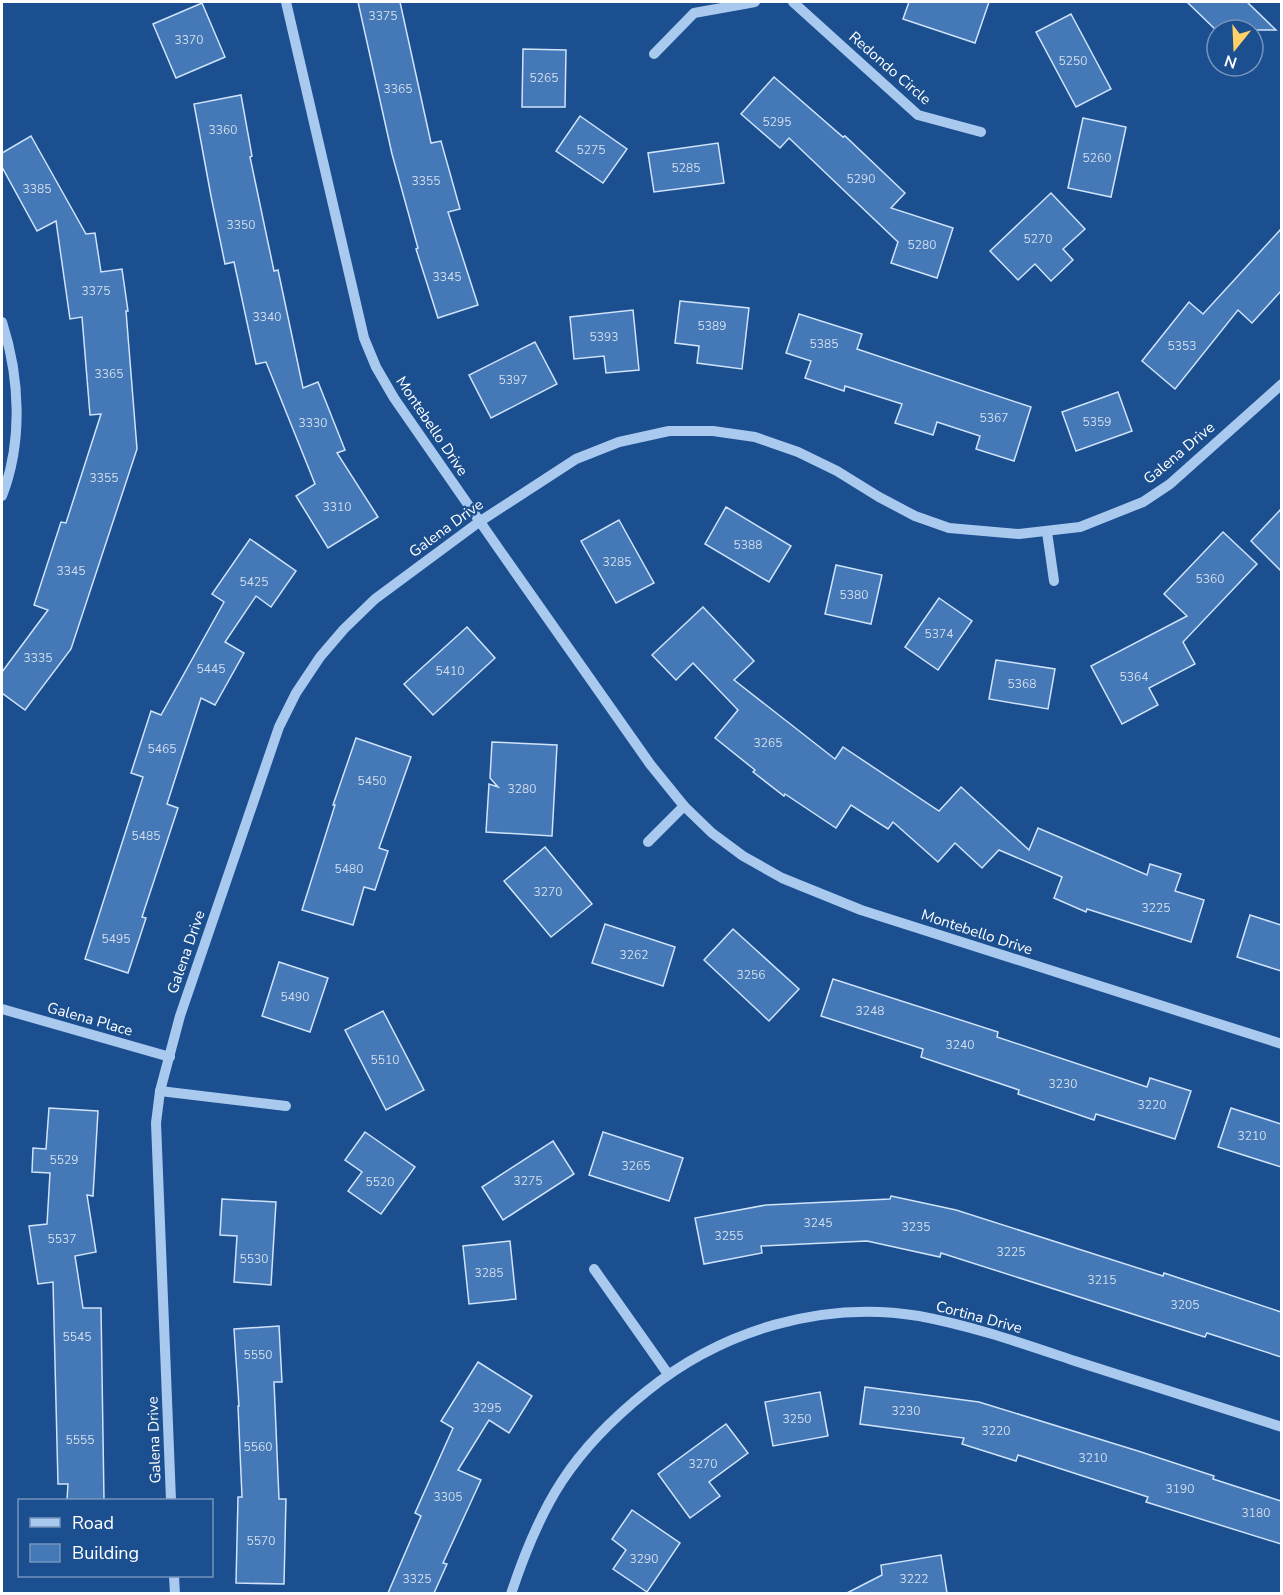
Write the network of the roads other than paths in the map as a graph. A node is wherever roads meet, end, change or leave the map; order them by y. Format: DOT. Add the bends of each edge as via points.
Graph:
graph roads {
  1 [pos="286,2"];
  2 [pos="755,2"];
  3 [pos="793,2"];
  4 [pos="654,54"];
  5 [pos="981,132"];
  6 [pos="2,322"];
  7 [pos="1281,384"];
  8 [pos="2,496"];
  9 [pos="479,522"];
  10 [pos="1047,532"];
  11 [pos="1054,581"];
  12 [pos="684,806"];
  13 [pos="648,842"];
  14 [pos="2,1009"];
  15 [pos="1281,1044"];
  16 [pos="170,1057"];
  17 [pos="160,1091"];
  18 [pos="286,1106"];
  19 [pos="594,1269"];
  20 [pos="668,1374"];
  21 [pos="1281,1427"];
  22 [pos="171,1499"];
  23 [pos="174,1577"];
  24 [pos="175,1593"];
  25 [pos="511,1593"];
  1 -- 9 [label="street, Montebello Drive" via="364,338 394,398"];
  2 -- 4 [label="street" via="694,13"];
  3 -- 5 [label="street, Redondo Circle" via="918,116"];
  6 -- 8 [label="street" via="16,402 15,440"];
  7 -- 10 [label="street, Galena Drive" via="1170,484 1143,502 1080,526"];
  9 -- 10 [label="street, Galena Drive" via="576,459 619,442 669,431 713,431 755,437 798,452 915,516 949,528 1019,534"];
  9 -- 12 [label="street, Montebello Drive"];
  9 -- 16 [label="street, Galena Drive" via="375,599 320,657 296,693 279,727 180,1016"];
  10 -- 11 [label="street"];
  12 -- 13 [label="street"];
  12 -- 15 [label="street, Montebello Drive" via="743,856 782,878 861,910"];
  14 -- 16 [label="street, Galena Place"];
  16 -- 17 [label="street, Galena Drive"];
  17 -- 18 [label="street"];
  17 -- 22 [label="street, Galena Drive" via="156,1123"];
  19 -- 20 [label="street"];
  20 -- 21 [label="street, Cortina Drive" via="758,1329 805,1317 867,1312 918,1316 980,1330"];
  20 -- 25 [label="street, Cortina Drive" via="615,1416 583,1450 554,1491 536,1526"];
  23 -- 24 [label="street"];
}
